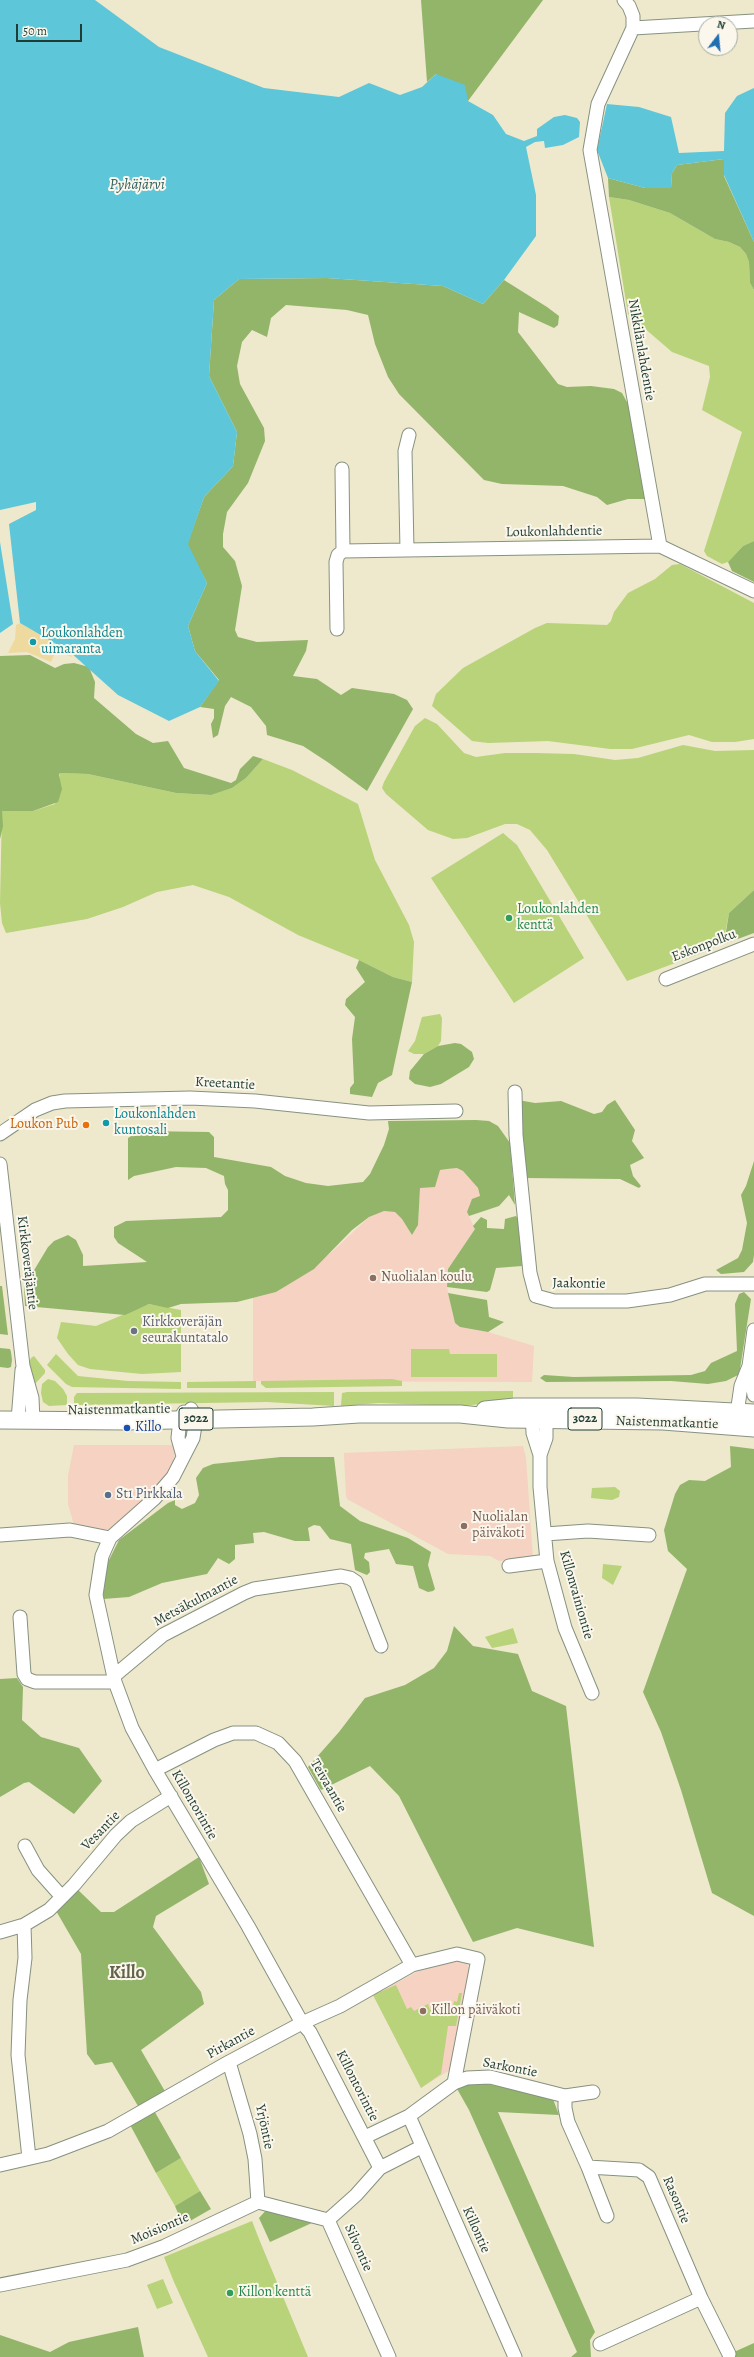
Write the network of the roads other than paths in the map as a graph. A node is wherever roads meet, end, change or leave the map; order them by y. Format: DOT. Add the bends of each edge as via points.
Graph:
graph roads {
  1 [pos="624,0"];
  2 [pos="754,21"];
  3 [pos="632,28"];
  4 [pos="409,435"];
  5 [pos="342,469"];
  6 [pos="660,546"];
  7 [pos="407,550"];
  8 [pos="343,551"];
  9 [pos="754,591"];
  10 [pos="337,629"];
  11 [pos="754,944"];
  12 [pos="666,979"];
  13 [pos="515,1092"];
  14 [pos="456,1111"];
  15 [pos="0,1134"];
  16 [pos="0,1164"];
  17 [pos="754,1284"];
  18 [pos="754,1330"];
  19 [pos="748,1366"];
  20 [pos="754,1395"];
  21 [pos="0,1410"];
  22 [pos="539,1413"];
  23 [pos="188,1414"];
  24 [pos="25,1415"];
  25 [pos="749,1418"];
  26 [pos="0,1420"];
  27 [pos="545,1534"];
  28 [pos="0,1535"];
  29 [pos="649,1535"];
  30 [pos="110,1538"];
  31 [pos="547,1561"];
  32 [pos="508,1566"];
  33 [pos="20,1617"];
  34 [pos="381,1646"];
  35 [pos="115,1679"];
  36 [pos="592,1693"];
  37 [pos="155,1770"];
  38 [pos="171,1796"];
  39 [pos="25,1846"];
  40 [pos="62,1897"];
  41 [pos="24,1926"];
  42 [pos="0,1932"];
  43 [pos="412,1965"];
  44 [pos="302,2023"];
  45 [pos="229,2062"];
  46 [pos="454,2083"];
  47 [pos="593,2092"];
  48 [pos="565,2096"];
  49 [pos="409,2116"];
  50 [pos="364,2137"];
  51 [pos="421,2147"];
  52 [pos="29,2158"];
  53 [pos="0,2165"];
  54 [pos="588,2167"];
  55 [pos="380,2168"];
  56 [pos="258,2202"];
  57 [pos="607,2216"];
  58 [pos="328,2220"];
  59 [pos="0,2285"];
  60 [pos="701,2298"];
  61 [pos="600,2344"];
  62 [pos="729,2354"];
  63 [pos="389,2357"];
  64 [pos="515,2357"];
  1 -- 3 [label="street" via="633,16"];
  2 -- 3 [label="street"];
  3 -- 6 [label="street, Nikkilänlahdentie" via="598,104 591,138 591,160"];
  4 -- 7 [label="street" via="405,451"];
  5 -- 8 [label="street"];
  6 -- 7 [label="street, Loukonlahdentie"];
  6 -- 9 [label="street, Loukonlahdentie"];
  7 -- 8 [label="street, Loukonlahdentie"];
  8 -- 10 [label="street" via="338,555 336,562"];
  11 -- 12 [label="street, Eskonpolku"];
  13 -- 17 [label="street, Jaakontie" via="516,1135 530,1273 536,1296 554,1301 627,1300 670,1296 705,1284"];
  14 -- 15 [label="street, Kreetantie" via="369,1113 255,1101 190,1098 65,1101 35,1110"];
  16 -- 24 [label="street, Kirkkoveräjäntie" via="22,1366 32,1398"];
  18 -- 19 [label="street"];
  19 -- 20 [label="street"];
  19 -- 25 [label="street" via="741,1386"];
  21 -- 24 [label="main road, Naistenmatkantie / 3022"];
  22 -- 23 [label="main road, Naistenmatkantie / 3022" via="494,1408 460,1414 359,1414 313,1417"];
  22 -- 25 [label="main road, Naistenmatkantie / 3022" via="663,1420"];
  22 -- 27 [label="street, Killonvainiontie" via="535,1442 540,1455 541,1504"];
  23 -- 24 [label="main road, Naistenmatkantie / 3022"];
  23 -- 30 [label="street, Killontorintie" via="178,1438 183,1456 163,1490"];
  24 -- 26 [label="main road, Naistenmatkantie / 3022"];
  27 -- 29 [label="street" via="588,1531"];
  27 -- 31 [label="street, Killonvainiontie"];
  28 -- 30 [label="street" via="70,1530"];
  30 -- 35 [label="street, Killontorintie" via="101,1561 96,1594"];
  31 -- 32 [label="street"];
  31 -- 36 [label="street, Killonvainiontie" via="565,1628"];
  33 -- 35 [label="street" via="24,1674 27,1679 35,1682"];
  34 -- 35 [label="street, Metsäkulmantie" via="356,1582 341,1576 254,1589 244,1593 163,1635"];
  35 -- 37 [label="street, Killontorintie" via="132,1728"];
  37 -- 38 [label="street, Killontorintie"];
  37 -- 43 [label="street, Teivaantie" via="233,1733 256,1733 278,1743 295,1760"];
  38 -- 40 [label="street, Vesantie" via="131,1821 116,1834"];
  38 -- 44 [label="street, Killontorintie"];
  39 -- 40 [label="street" via="38,1870"];
  40 -- 41 [label="street, Vesantie" via="49,1910"];
  41 -- 42 [label="street, Vesantie"];
  41 -- 52 [label="street" via="25,1958 18,2055"];
  43 -- 44 [label="street, Pirkantie" via="340,2006"];
  43 -- 46 [label="street, Pirkantie" via="457,1954 478,1959"];
  44 -- 45 [label="street, Pirkantie"];
  44 -- 50 [label="street, Killontorintie" via="310,2032"];
  45 -- 52 [label="street, Pirkantie" via="108,2131 80,2143"];
  45 -- 56 [label="street, Yrjöntie" via="250,2134 255,2159"];
  46 -- 48 [label="street, Sarkontie" via="467,2078 490,2077"];
  46 -- 49 [label="street, Sarkontie"];
  47 -- 48 [label="street, Sarkontie"];
  48 -- 54 [label="street" via="564,2108 568,2122"];
  49 -- 50 [label="street, Sarkontie"];
  49 -- 51 [label="street, Killontie"];
  50 -- 55 [label="street, Killontorintie"];
  51 -- 55 [label="street"];
  51 -- 64 [label="street, Killontie"];
  52 -- 53 [label="street, Pirkantie"];
  54 -- 57 [label="street"];
  54 -- 60 [label="street, Rasontie" via="645,2172"];
  55 -- 58 [label="street, Silvontie" via="356,2195"];
  56 -- 58 [label="street"];
  56 -- 59 [label="street, Moisiontie" via="165,2246 132,2258 67,2274"];
  58 -- 63 [label="street, Silvontie"];
  60 -- 61 [label="street"];
  60 -- 62 [label="street, Rasontie"];
}
